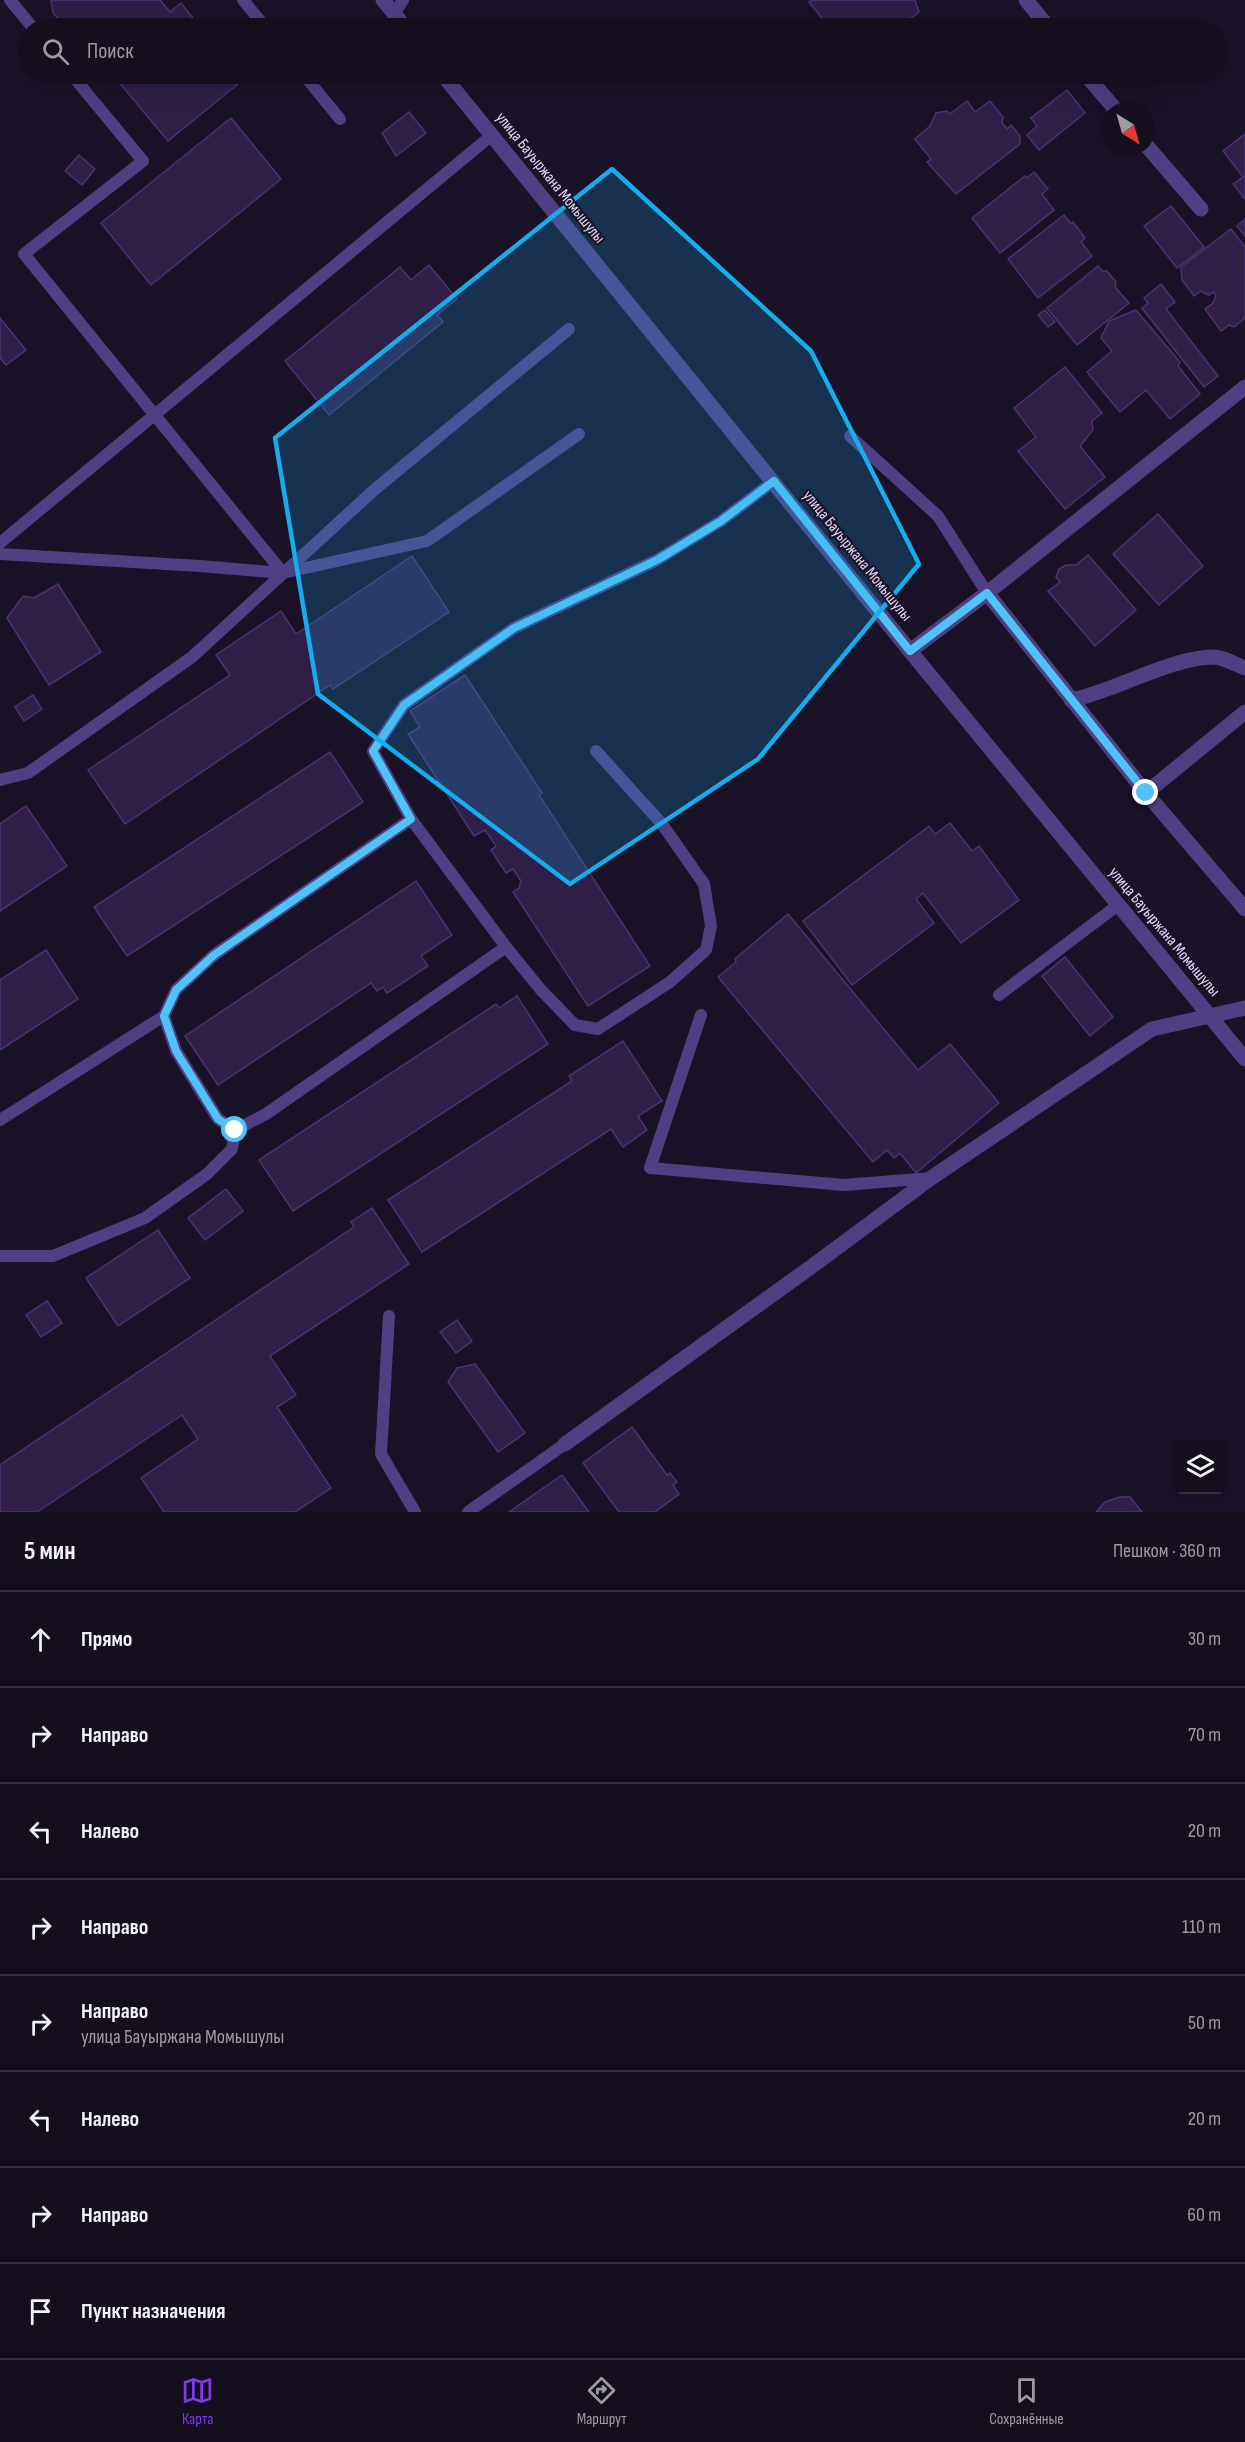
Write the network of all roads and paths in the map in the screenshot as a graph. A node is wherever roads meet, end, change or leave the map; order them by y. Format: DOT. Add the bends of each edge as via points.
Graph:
graph roads {
  1 [pos="10,0"];
  2 [pos="243,0"];
  3 [pos="383,0"];
  4 [pos="404,0"];
  5 [pos="1026,0"];
  6 [pos="394,14"];
  7 [pos="25,18"];
  8 [pos="258,18"];
  9 [pos="397,18"];
  10 [pos="1041,18"];
  11 [pos="79,84"];
  12 [pos="311,84"];
  13 [pos="450,84"];
  14 [pos="1094,84"];
  15 [pos="1109,102"];
  16 [pos="340,119"];
  17 [pos="492,135"];
  18 [pos="1155,155"];
  19 [pos="1201,209"];
  20 [pos="570,329"];
  21 [pos="1245,387"];
  22 [pos="156,414"];
  23 [pos="579,434"];
  24 [pos="850,436"];
  25 [pos="774,481"];
  26 [pos="0,543"];
  27 [pos="0,554"];
  28 [pos="282,573"];
  29 [pos="987,593"];
  30 [pos="910,651"];
  31 [pos="1245,668"];
  32 [pos="1071,700"];
  33 [pos="1245,712"];
  34 [pos="596,751"];
  35 [pos="0,780"];
  36 [pos="1146,793"];
  37 [pos="411,819"];
  38 [pos="1118,905"];
  39 [pos="1245,909"];
  40 [pos="506,947"];
  41 [pos="999,995"];
  42 [pos="1245,1008"];
  43 [pos="701,1015"];
  44 [pos="164,1016"];
  45 [pos="1211,1016"];
  46 [pos="1245,1059"];
  47 [pos="0,1120"];
  48 [pos="235,1130"];
  49 [pos="931,1178"];
  50 [pos="0,1256"];
  51 [pos="389,1316"];
  52 [pos="565,1444"];
  53 [pos="415,1512"];
  54 [pos="468,1512"];
  1 -- 7 [label="lane"];
  2 -- 8 [label="lane"];
  3 -- 6 [label="street"];
  4 -- 6 [label="lane"];
  5 -- 10 [label="street"];
  6 -- 9 [label="street"];
  11 -- 22 [label="lane" via="143,161 24,254"];
  12 -- 16 [label="lane"];
  13 -- 17 [label="street, улица Бауыржана Момышулы"];
  14 -- 15 [label="street"];
  17 -- 22 [label="lane"];
  17 -- 25 [label="street, улица Бауыржана Момышулы"];
  18 -- 19 [label="street"];
  20 -- 28 [label="lane" via="374,490"];
  21 -- 29 [label="street"];
  22 -- 26 [label="lane"];
  22 -- 28 [label="lane"];
  23 -- 28 [label="lane" via="427,540"];
  24 -- 29 [label="lane" via="938,516"];
  25 -- 30 [label="street, улица Бауыржана Момышулы"];
  25 -- 37 [label="lane" via="721,521 657,560 514,628 404,705 373,751"];
  27 -- 28 [label="lane"];
  28 -- 35 [label="lane" via="192,657 28,772"];
  29 -- 30 [label="street"];
  29 -- 32 [label="street"];
  30 -- 38 [label="street, улица Бауыржана Момышулы"];
  31 -- 32 [label="street" via="1216,657 1178,663"];
  32 -- 36 [label="street"];
  33 -- 36 [label="street"];
  34 -- 40 [label="lane" via="662,824 704,884 711,926 706,950 670,982 598,1029 575,1024"];
  36 -- 39 [label="street"];
  37 -- 40 [label="lane"];
  37 -- 44 [label="lane" via="214,955 176,990"];
  38 -- 41 [label="lane"];
  38 -- 45 [label="street, улица Бауыржана Момышулы"];
  40 -- 48 [label="lane" via="266,1114"];
  42 -- 45 [label="street"];
  43 -- 49 [label="lane" via="650,1168 844,1185"];
  44 -- 47 [label="lane"];
  44 -- 48 [label="lane" via="176,1051 218,1119"];
  45 -- 46 [label="street, улица Бауыржана Момышулы"];
  45 -- 49 [label="street" via="1152,1029"];
  48 -- 50 [label="lane" via="232,1149 207,1174 145,1218 53,1256"];
  49 -- 52 [label="street"];
  51 -- 53 [label="lane" via="381,1454"];
  52 -- 54 [label="lane"];
}
